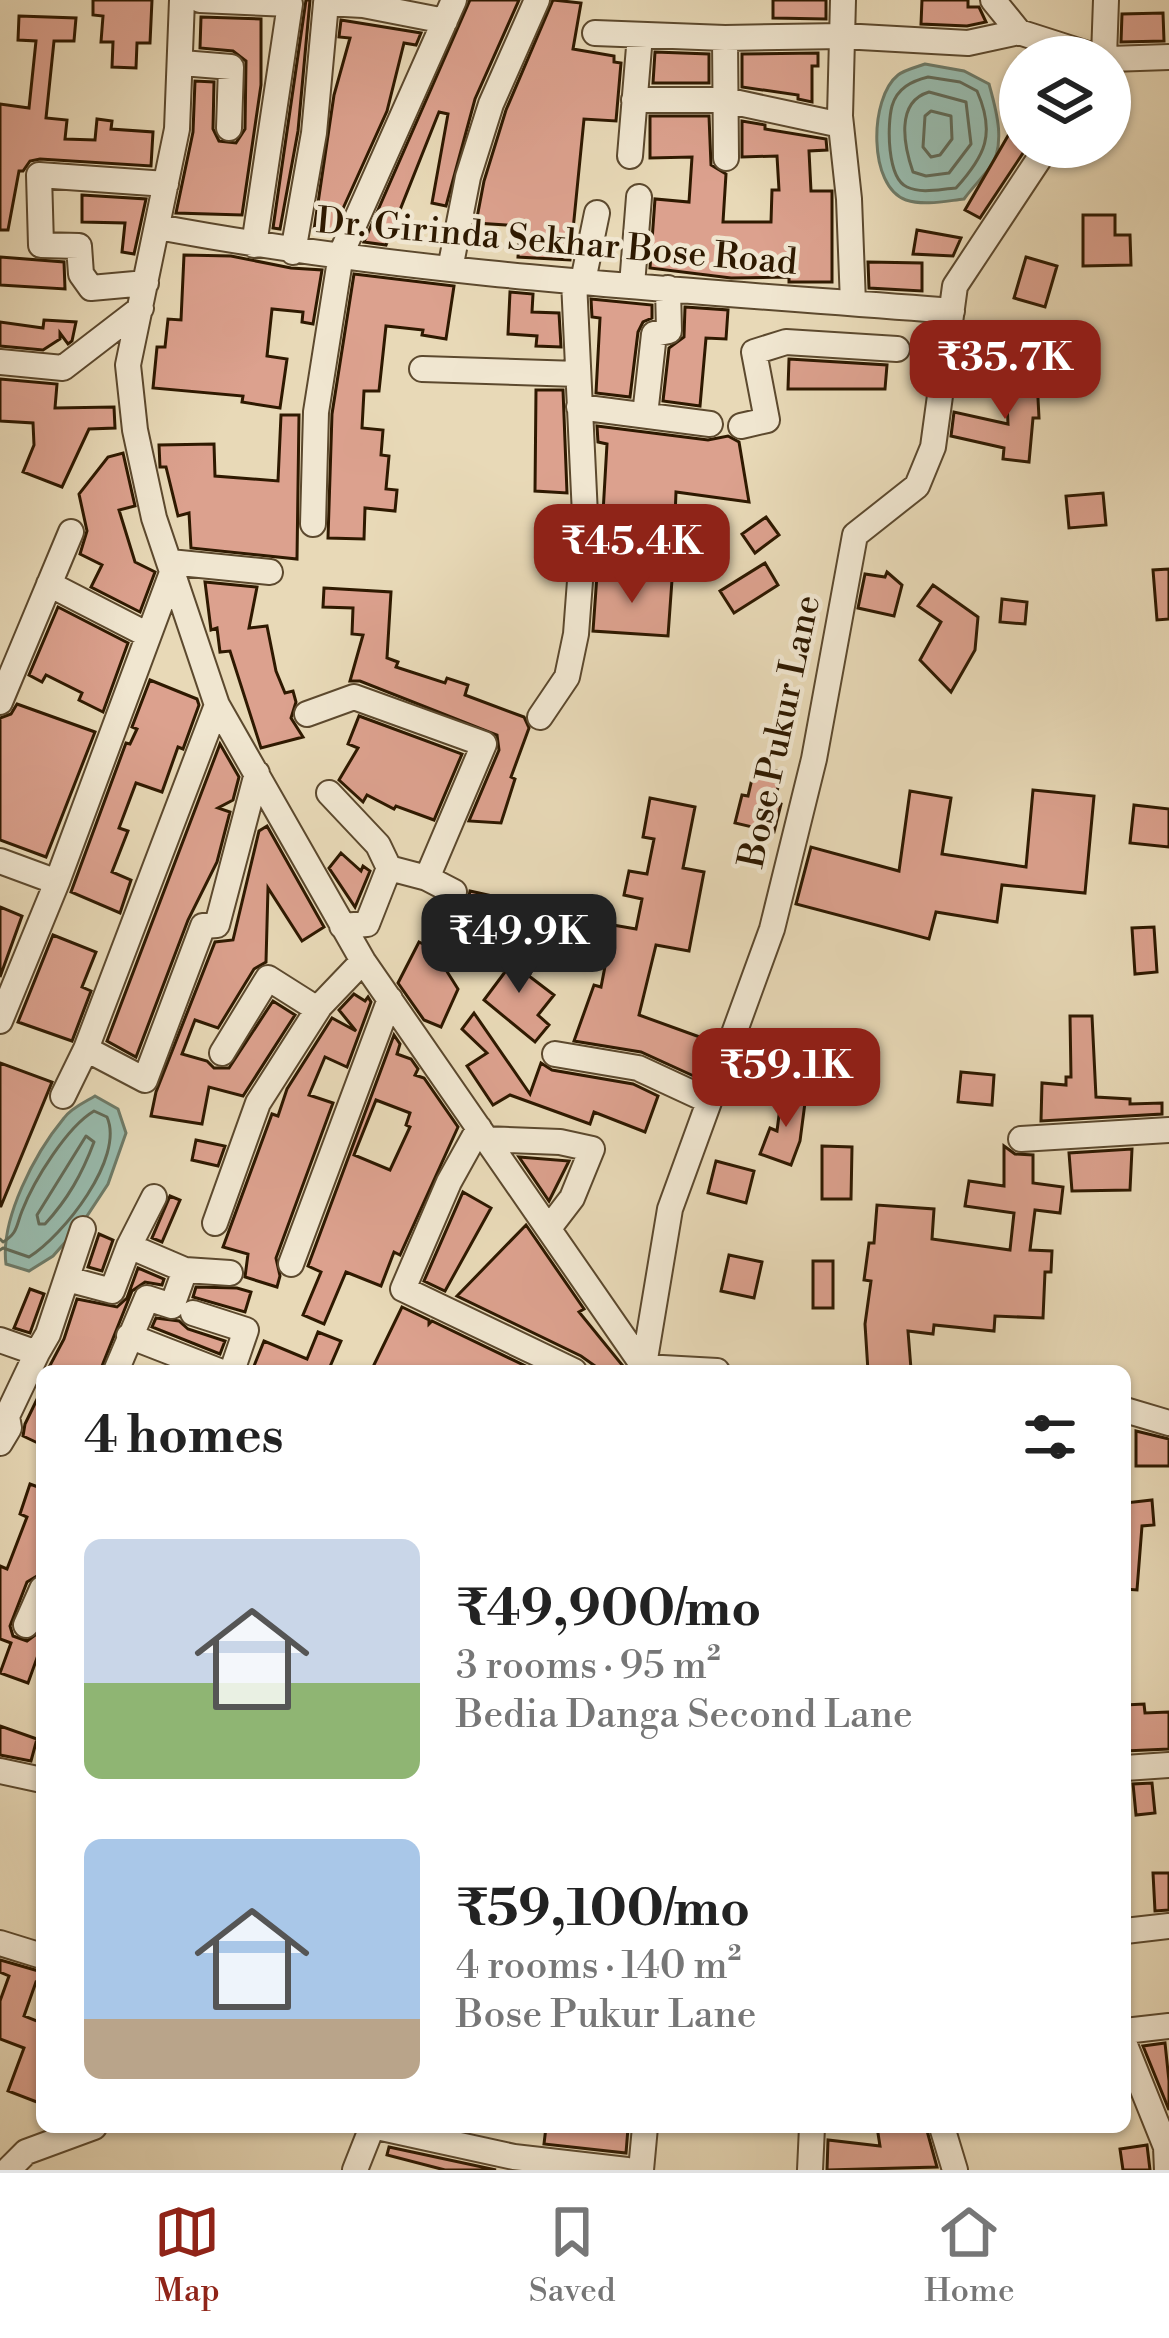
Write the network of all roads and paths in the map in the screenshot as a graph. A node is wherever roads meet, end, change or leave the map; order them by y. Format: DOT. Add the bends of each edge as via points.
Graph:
graph roads {
  1 [pos="182,0"];
  2 [pos="200,0"];
  3 [pos="537,0"];
  4 [pos="843,0"];
  5 [pos="992,0"];
  6 [pos="1106,0"];
  7 [pos="363,2"];
  8 [pos="326,3"];
  9 [pos="290,4"];
  10 [pos="449,10"];
  11 [pos="1018,32"];
  12 [pos="595,33"];
  13 [pos="640,34"];
  14 [pos="842,36"];
  15 [pos="1031,36"];
  16 [pos="1105,36"];
  17 [pos="725,38"];
  18 [pos="1169,57"];
  19 [pos="1131,58"];
  20 [pos="182,63"];
  21 [pos="634,100"];
  22 [pos="725,100"];
  23 [pos="841,124"];
  24 [pos="229,128"];
  25 [pos="630,156"];
  26 [pos="726,158"];
  27 [pos="1032,168"];
  28 [pos="166,184"];
  29 [pos="639,196"];
  30 [pos="597,213"];
  31 [pos="158,226"];
  32 [pos="254,244"];
  33 [pos="292,252"];
  34 [pos="340,254"];
  35 [pos="450,269"];
  36 [pos="579,281"];
  37 [pos="632,285"];
  38 [pos="668,288"];
  39 [pos="143,296"];
  40 [pos="788,298"];
  41 [pos="853,303"];
  42 [pos="952,311"];
  43 [pos="787,342"];
  44 [pos="897,349"];
  45 [pos="0,362"];
  46 [pos="422,368"];
  47 [pos="578,374"];
  48 [pos="579,406"];
  49 [pos="645,415"];
  50 [pos="710,424"];
  51 [pos="741,426"];
  52 [pos="314,524"];
  53 [pos="70,532"];
  54 [pos="171,566"];
  55 [pos="269,572"];
  56 [pos="49,584"];
  57 [pos="148,635"];
  58 [pos="0,702"];
  59 [pos="217,705"];
  60 [pos="307,714"];
  61 [pos="541,717"];
  62 [pos="257,773"];
  63 [pos="329,794"];
  64 [pos="0,860"];
  65 [pos="389,868"];
  66 [pos="427,878"];
  67 [pos="57,882"];
  68 [pos="454,892"];
  69 [pos="342,926"];
  70 [pos="363,962"];
  71 [pos="390,999"];
  72 [pos="317,1009"];
  73 [pos="0,1022"];
  74 [pos="86,1049"];
  75 [pos="222,1053"];
  76 [pos="555,1054"];
  77 [pos="63,1096"];
  78 [pos="707,1100"];
  79 [pos="1169,1130"];
  80 [pos="482,1133"];
  81 [pos="1021,1139"];
  82 [pos="154,1197"];
  83 [pos="214,1223"];
  84 [pos="549,1228"];
  85 [pos="83,1229"];
  86 [pos="129,1246"];
  87 [pos="291,1264"];
  88 [pos="174,1266"];
  89 [pos="230,1273"];
  90 [pos="67,1279"];
  91 [pos="193,1312"];
  92 [pos="129,1336"];
  93 [pos="0,1340"];
  94 [pos="37,1353"];
  95 [pos="118,1365"];
  96 [pos="204,1365"];
  97 [pos="234,1365"];
  98 [pos="561,1365"];
  99 [pos="640,1365"];
  100 [pos="644,1365"];
  101 [pos="8,1409"];
  102 [pos="1131,1412"];
  103 [pos="1169,1423"];
  104 [pos="0,1443"];
  105 [pos="36,1602"];
  106 [pos="26,1624"];
  107 [pos="1169,1765"];
  108 [pos="1131,1768"];
  109 [pos="0,1772"];
  110 [pos="36,1779"];
  111 [pos="1169,1926"];
  112 [pos="1131,1930"];
  113 [pos="0,1943"];
  114 [pos="36,1954"];
  115 [pos="1169,2026"];
  116 [pos="1131,2030"];
  117 [pos="1131,2060"];
  118 [pos="78,2133"];
  119 [pos="372,2133"];
  120 [pos="403,2133"];
  121 [pos="644,2133"];
  122 [pos="812,2133"];
  123 [pos="944,2133"];
  124 [pos="6,2167"];
  125 [pos="355,2170"];
  126 [pos="626,2170"];
  127 [pos="640,2170"];
  128 [pos="810,2170"];
  129 [pos="955,2170"];
  130 [pos="1167,2170"];
  1 -- 20 [label="street"];
  2 -- 9 [label="street"];
  3 -- 35 [label="street" via="473,159"];
  4 -- 14 [label="street"];
  5 -- 11 [label="street"];
  6 -- 16 [label="street"];
  7 -- 8 [label="street"];
  7 -- 10 [label="street"];
  8 -- 9 [label="street"];
  8 -- 33 [label="street"];
  9 -- 32 [label="street"];
  10 -- 34 [label="street"];
  11 -- 14 [label="street" via="968,43"];
  11 -- 15 [label="street"];
  12 -- 13 [label="street"];
  13 -- 17 [label="street"];
  13 -- 21 [label="street"];
  14 -- 17 [label="street"];
  14 -- 23 [label="street"];
  17 -- 22 [label="street"];
  18 -- 19 [label="street"];
  20 -- 24 [label="street" via="231,67"];
  20 -- 28 [label="street"];
  21 -- 22 [label="street"];
  21 -- 25 [label="street"];
  22 -- 23 [label="street"];
  22 -- 26 [label="street"];
  23 -- 41 [label="street"];
  27 -- 42 [label="street, Bose Pukur Lane" via="955,286"];
  28 -- 31 [label="street"];
  28 -- 39 [label="street" via="39,175 41,245 79,246 91,288"];
  29 -- 37 [label="street"];
  30 -- 36 [label="street"];
  31 -- 32 [label="street, Dr. Girinda Sekhar Bose Road"];
  31 -- 39 [label="street"];
  32 -- 33 [label="street, Dr. Girinda Sekhar Bose Road"];
  33 -- 34 [label="street, Dr. Girinda Sekhar Bose Road"];
  34 -- 35 [label="street, Dr. Girinda Sekhar Bose Road"];
  34 -- 52 [label="street" via="316,412"];
  35 -- 36 [label="street, Dr. Girinda Sekhar Bose Road"];
  36 -- 37 [label="street, Dr. Girinda Sekhar Bose Road"];
  36 -- 47 [label="street"];
  37 -- 38 [label="street, Dr. Girinda Sekhar Bose Road"];
  38 -- 40 [label="street, Dr. Girinda Sekhar Bose Road"];
  38 -- 49 [label="street" via="669,331 654,334"];
  39 -- 45 [label="street" via="64,368"];
  39 -- 54 [label="street" via="128,365 132,405"];
  40 -- 41 [label="street, Dr. Girinda Sekhar Bose Road"];
  40 -- 43 [label="street"];
  41 -- 42 [label="street, Dr. Girinda Sekhar Bose Road"];
  42 -- 78 [label="street, Bose Pukur Lane" via="933,446 917,486 855,535 814,759 772,929"];
  43 -- 44 [label="street"];
  43 -- 51 [label="street" via="754,352 766,420"];
  46 -- 47 [label="street"];
  47 -- 48 [label="street"];
  48 -- 49 [label="street"];
  48 -- 61 [label="street" via="585,514 576,634 567,677"];
  49 -- 50 [label="street"];
  53 -- 56 [label="street"];
  54 -- 55 [label="street"];
  54 -- 57 [label="street"];
  54 -- 59 [label="street"];
  56 -- 57 [label="street"];
  56 -- 58 [label="street"];
  57 -- 67 [label="street"];
  59 -- 62 [label="street"];
  59 -- 74 [label="street"];
  60 -- 66 [label="street" via="354,697 484,744"];
  62 -- 69 [label="street"];
  62 -- 74 [label="street" via="218,925 202,926 145,1081"];
  63 -- 65 [label="street"];
  64 -- 67 [label="street"];
  65 -- 66 [label="street"];
  65 -- 69 [label="street" via="367,924"];
  66 -- 68 [label="street"];
  67 -- 73 [label="street"];
  69 -- 70 [label="street"];
  70 -- 71 [label="street"];
  70 -- 72 [label="street"];
  71 -- 80 [label="street"];
  71 -- 87 [label="street"];
  72 -- 75 [label="street" via="268,978"];
  72 -- 83 [label="street" via="258,1103"];
  74 -- 77 [label="street"];
  76 -- 78 [label="street" via="638,1068"];
  78 -- 100 [label="street, Bose Pukur Lane" via="662,1237"];
  79 -- 81 [label="street"];
  80 -- 84 [label="street"];
  80 -- 84 [label="street" via="592,1149"];
  80 -- 98 [label="street" via="449,1182 403,1289"];
  82 -- 86 [label="street"];
  84 -- 99 [label="street"];
  85 -- 90 [label="street"];
  86 -- 88 [label="street"];
  86 -- 90 [label="street" via="112,1291"];
  88 -- 89 [label="street"];
  88 -- 92 [label="street"];
  90 -- 94 [label="street"];
  91 -- 97 [label="street" via="245,1330"];
  92 -- 95 [label="street"];
  92 -- 96 [label="street"];
  93 -- 94 [label="street"];
  94 -- 101 [label="street"];
  101 -- 104 [label="street"];
  102 -- 103 [label="street"];
  105 -- 106 [label="street"];
  107 -- 108 [label="street"];
  109 -- 110 [label="street"];
  111 -- 112 [label="street"];
  113 -- 114 [label="street"];
  115 -- 116 [label="street"];
  117 -- 130 [label="street" via="1166,2147"];
  118 -- 124 [label="street"];
  119 -- 125 [label="street"];
  120 -- 126 [label="street"];
  121 -- 127 [label="street"];
  122 -- 128 [label="street"];
  123 -- 129 [label="street"];
}
